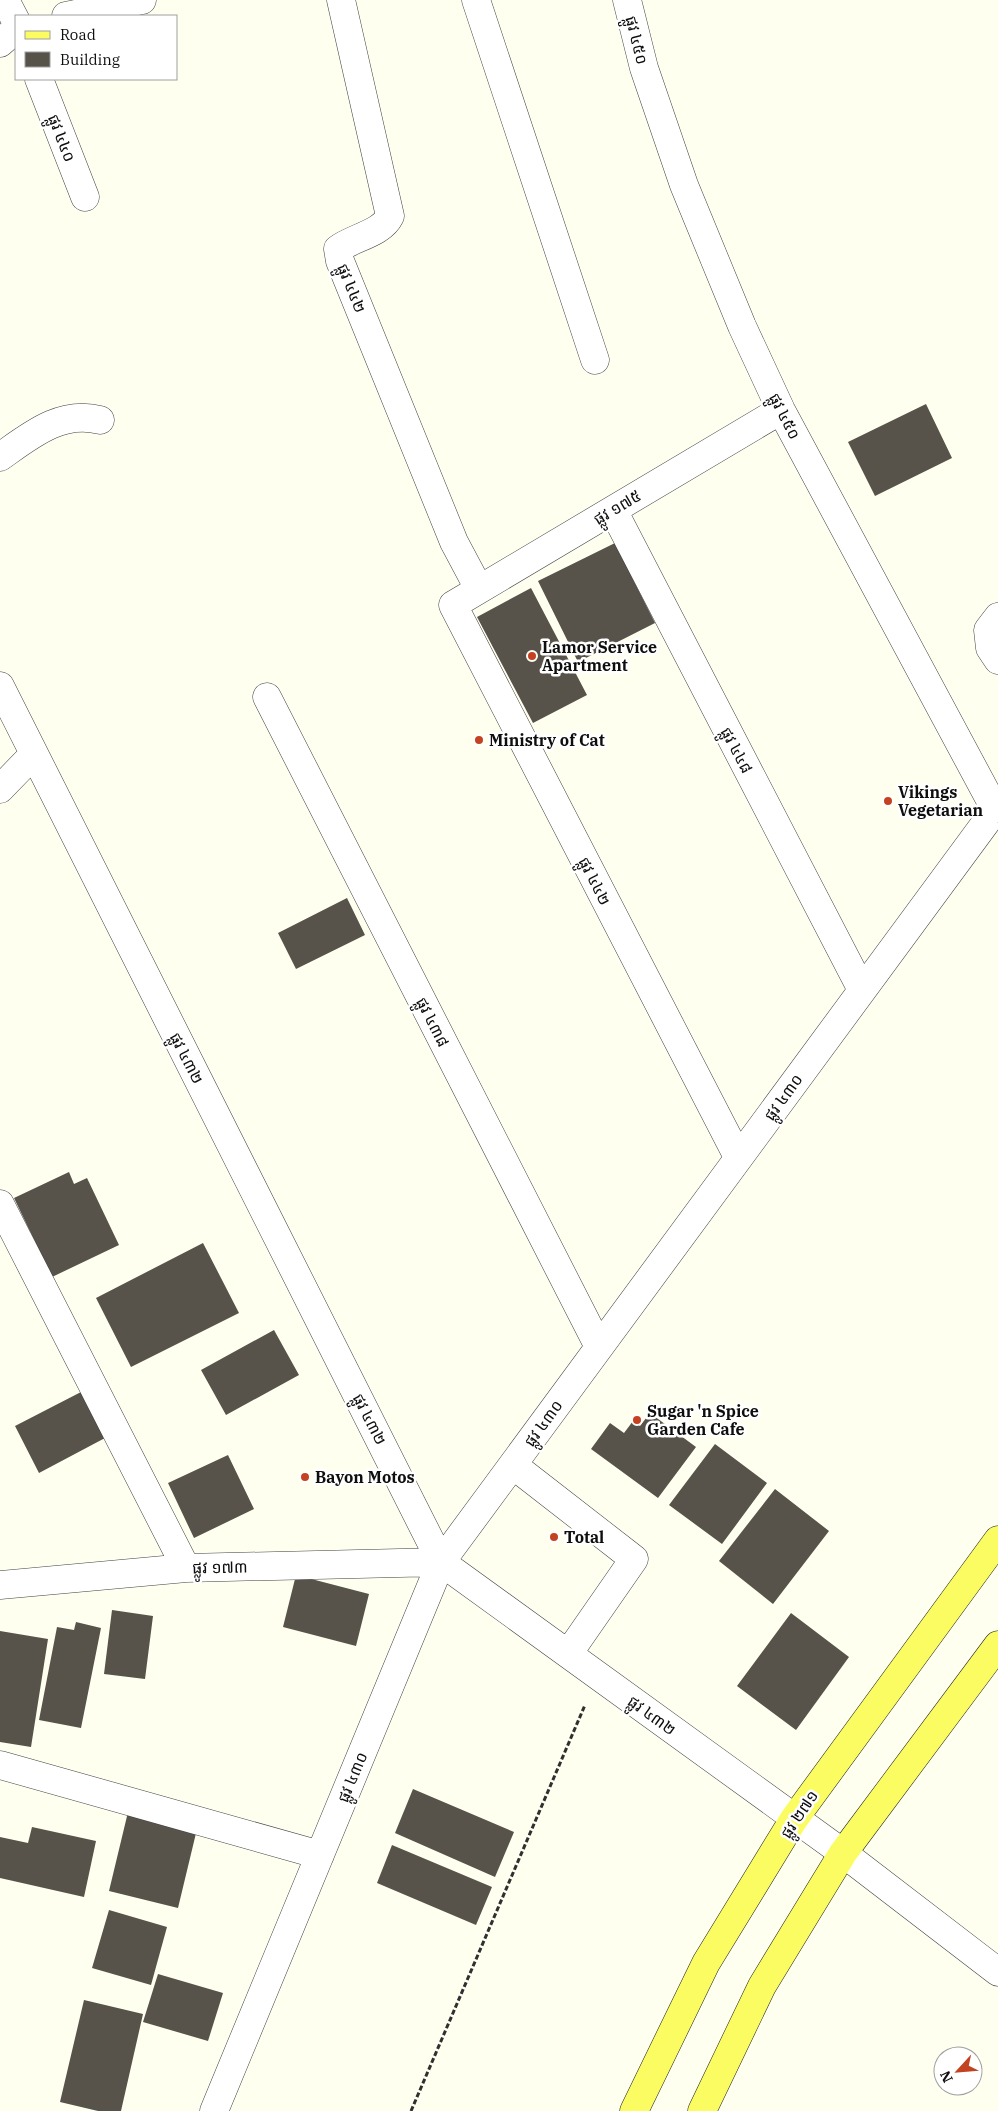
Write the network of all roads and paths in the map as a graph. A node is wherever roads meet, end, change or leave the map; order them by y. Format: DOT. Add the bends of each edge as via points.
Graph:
graph roads {
  1 [pos="6,0"];
  2 [pos="142,0"];
  3 [pos="341,0"];
  4 [pos="476,0"];
  5 [pos="627,0"];
  6 [pos="71,15"];
  7 [pos="15,19"];
  8 [pos="15,30"];
  9 [pos="0,43"];
  10 [pos="39,80"];
  11 [pos="85,197"];
  12 [pos="595,360"];
  13 [pos="782,410"];
  14 [pos="100,420"];
  15 [pos="0,457"];
  16 [pos="612,510"];
  17 [pos="479,589"];
  18 [pos="452,605"];
  19 [pos="998,617"];
  20 [pos="998,660"];
  21 [pos="0,686"];
  22 [pos="267,697"];
  23 [pos="34,754"];
  24 [pos="0,789"];
  25 [pos="997,808"];
  26 [pos="862,990"];
  27 [pos="738,1158"];
  28 [pos="0,1204"];
  29 [pos="599,1347"];
  30 [pos="512,1465"];
  31 [pos="998,1540"];
  32 [pos="442,1562"];
  33 [pos="186,1568"];
  34 [pos="0,1585"];
  35 [pos="998,1645"];
  36 [pos="568,1654"];
  37 [pos="598,1675"];
  38 [pos="0,1765"];
  39 [pos="794,1820"];
  40 [pos="843,1853"];
  41 [pos="320,1855"];
  42 [pos="998,1972"];
  43 [pos="214,2111"];
  44 [pos="411,2111"];
  45 [pos="634,2111"];
  46 [pos="702,2111"];
  1 -- 7 [label="street"];
  2 -- 6 [label="street"];
  3 -- 17 [label="street, ផ្លូវ ៤៤២" via="390,216 378,229 338,249 340,261 454,542"];
  4 -- 12 [label="street"];
  5 -- 13 [label="street, ផ្លូវ ៤៥០" via="644,68 684,185 742,326"];
  8 -- 9 [label="street"];
  10 -- 11 [label="street, ផ្លូវ ៤៤០"];
  13 -- 16 [label="street, ផ្លូវ ១៧៥"];
  13 -- 25 [label="street, ផ្លូវ ៤៥០"];
  14 -- 15 [label="street" via="85,416 66,419 37,431"];
  16 -- 17 [label="street, ផ្លូវ ១៧៥"];
  16 -- 26 [label="street, ផ្លូវ ៤៤៨"];
  17 -- 18 [label="street, ផ្លូវ ១៧៥"];
  18 -- 27 [label="street, ផ្លូវ ៤៤២"];
  19 -- 20 [label="street" via="988,630 990,648"];
  21 -- 23 [label="street, ផ្លូវ ៤៣២"];
  22 -- 29 [label="street, ផ្លូវ ៤៣៨"];
  23 -- 24 [label="street"];
  23 -- 32 [label="street, ផ្លូវ ៤៣២"];
  25 -- 26 [label="street, ផ្លូវ ៤៣០"];
  26 -- 27 [label="street, ផ្លូវ ៤៣០"];
  27 -- 29 [label="street, ផ្លូវ ៤៣០"];
  28 -- 33 [label="street"];
  29 -- 30 [label="street, ផ្លូវ ៤៣០"];
  30 -- 32 [label="street, ផ្លូវ ៤៣០"];
  30 -- 36 [label="street" via="634,1559"];
  31 -- 39 [label="main road, ផ្លូវ ២៧១"];
  32 -- 33 [label="street, ផ្លូវ ១៧៣"];
  32 -- 36 [label="street, ផ្លូវ ៤៣២"];
  32 -- 41 [label="street, ផ្លូវ ៤៣០"];
  33 -- 34 [label="street, ផ្លូវ ១៧៣"];
  35 -- 40 [label="main road"];
  36 -- 37 [label="street, ផ្លូវ ៤៣២"];
  37 -- 39 [label="street, ផ្លូវ ៤៣២"];
  37 -- 44 [label="path"];
  38 -- 41 [label="street"];
  39 -- 40 [label="street, ផ្លូវ ៤៣២"];
  39 -- 45 [label="main road, ផ្លូវ ២៧១" via="706,1963"];
  40 -- 42 [label="street, ផ្លូវ ៤៣២"];
  40 -- 46 [label="main road" via="762,1986"];
  41 -- 43 [label="street, ផ្លូវ ៤៣០"];
}
